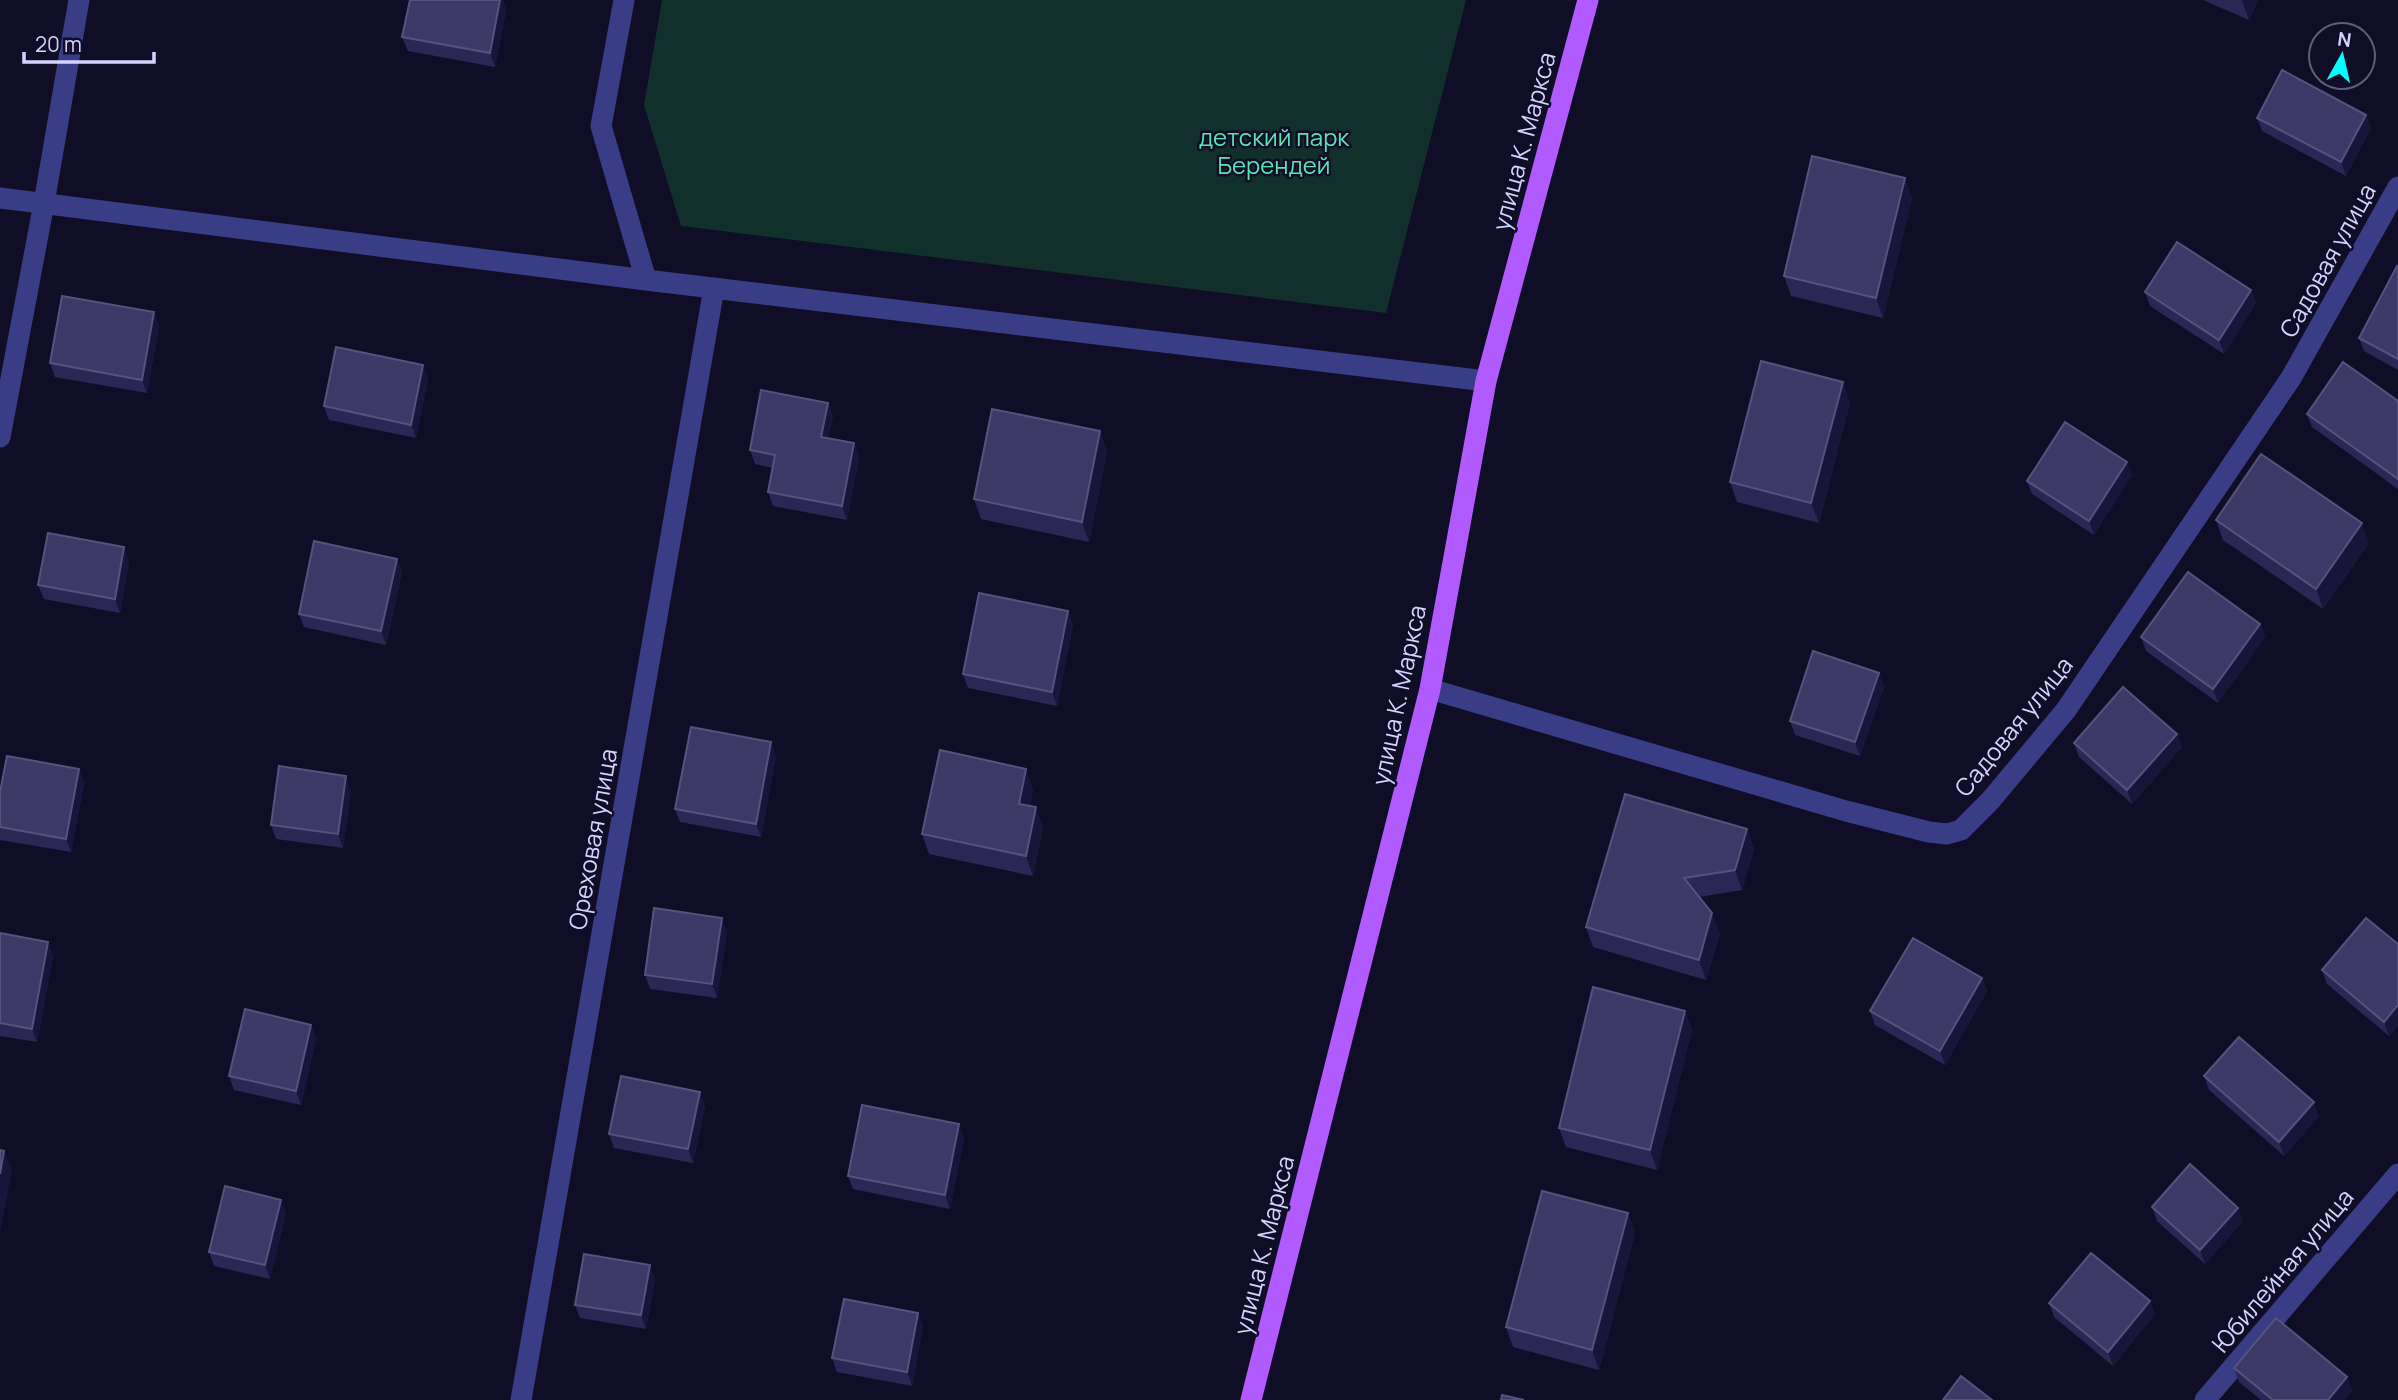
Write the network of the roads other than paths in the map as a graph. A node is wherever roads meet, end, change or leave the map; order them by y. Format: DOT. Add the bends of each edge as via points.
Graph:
graph roads {
  1 [pos="79,0"];
  2 [pos="624,0"];
  3 [pos="1588,0"];
  4 [pos="2398,187"];
  5 [pos="0,198"];
  6 [pos="44,203"];
  7 [pos="646,280"];
  8 [pos="714,288"];
  9 [pos="1486,381"];
  10 [pos="0,437"];
  11 [pos="1430,689"];
  12 [pos="2398,1174"];
  13 [pos="521,1400"];
  14 [pos="1251,1400"];
  15 [pos="2206,1400"];
  1 -- 6 [label="street"];
  2 -- 7 [label="street" via="601,126"];
  3 -- 9 [label="main road, улица К. Маркса"];
  4 -- 11 [label="street, Садовая улица" via="2291,378 2073,699 1961,830 1929,832 1846,811"];
  5 -- 6 [label="street"];
  6 -- 7 [label="street"];
  6 -- 10 [label="street"];
  7 -- 8 [label="street"];
  8 -- 9 [label="street"];
  8 -- 13 [label="street, Ореховая улица"];
  9 -- 11 [label="main road, улица К. Маркса"];
  11 -- 14 [label="main road, улица К. Маркса"];
  12 -- 15 [label="street, Юбилейная улица"];
}
